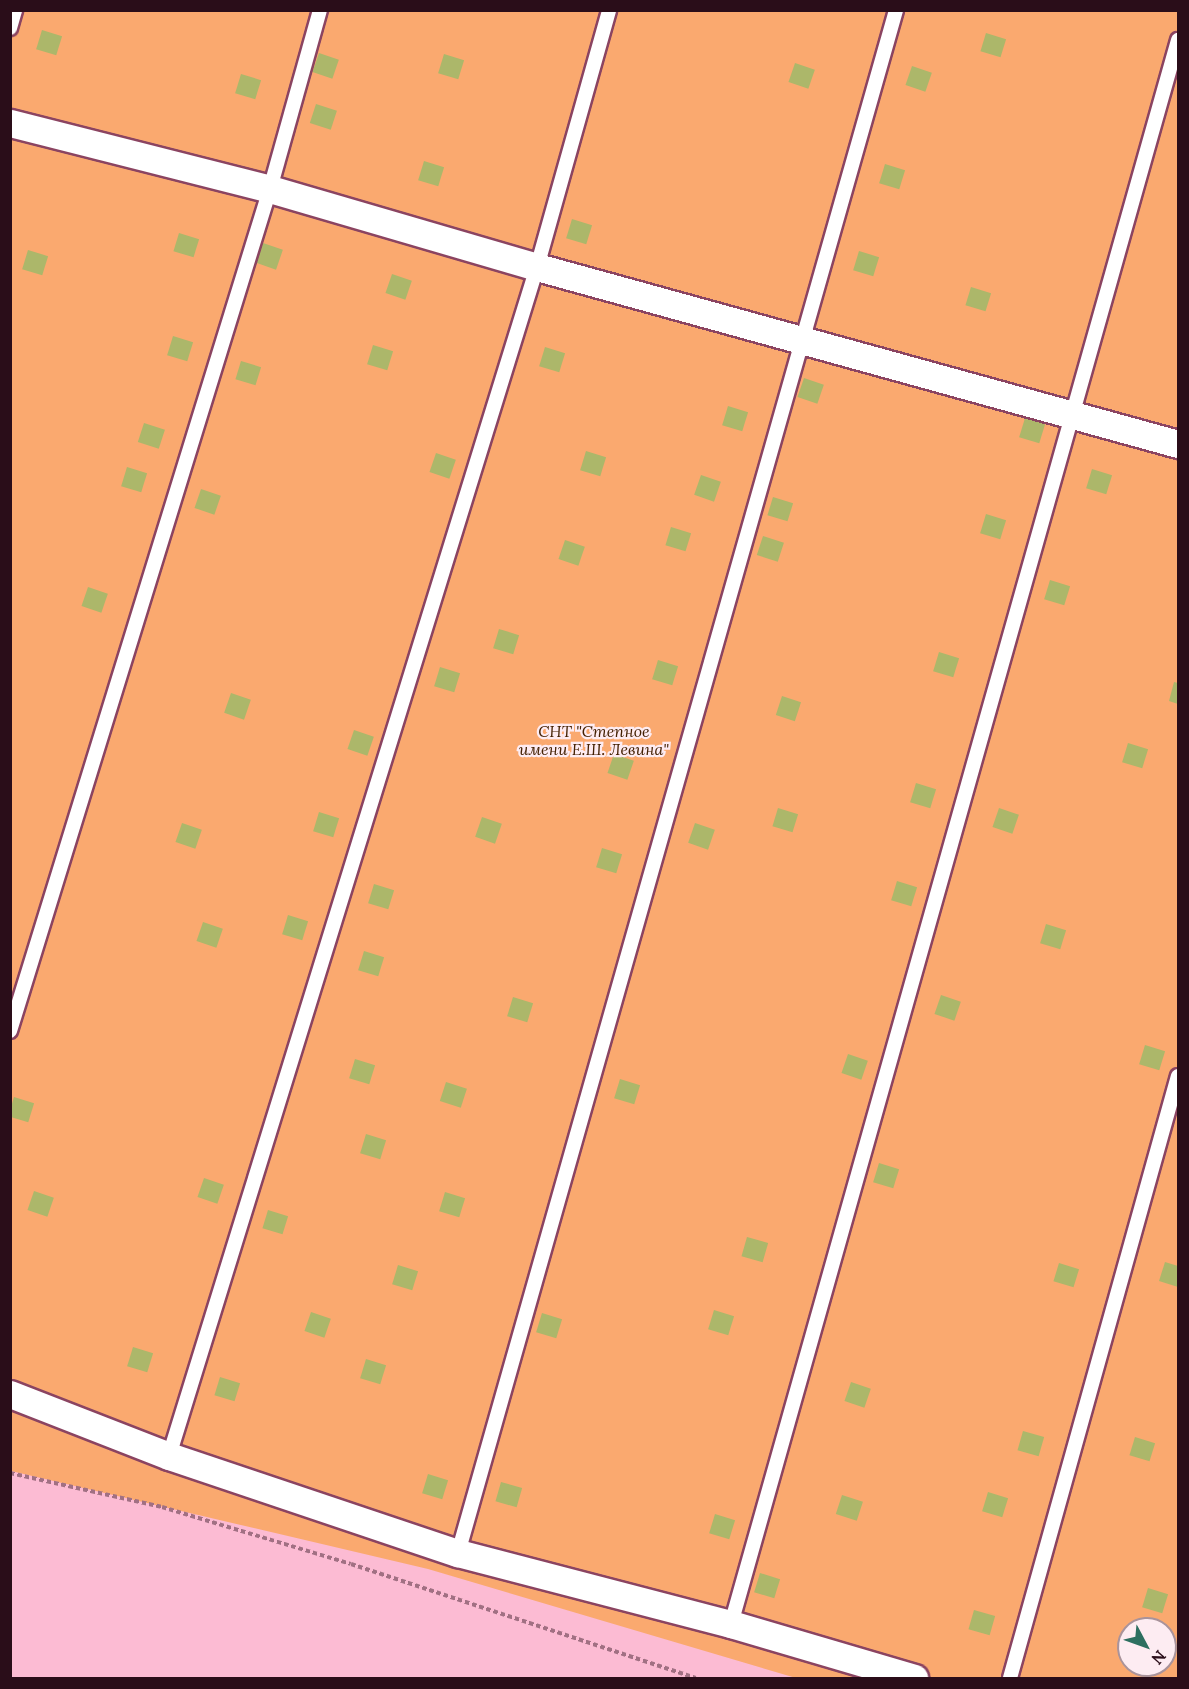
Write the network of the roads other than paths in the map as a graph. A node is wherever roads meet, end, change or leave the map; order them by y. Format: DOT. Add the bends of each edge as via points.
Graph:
graph roads {
  1 [pos="15,10"];
  2 [pos="320,10"];
  3 [pos="609,10"];
  4 [pos="896,10"];
  5 [pos="10,28"];
  6 [pos="1179,40"];
  7 [pos="10,123"];
  8 [pos="270,189"];
  9 [pos="537,267"];
  10 [pos="802,340"];
  11 [pos="1072,414"];
  12 [pos="1179,444"];
  13 [pos="10,1031"];
  14 [pos="1179,1076"];
  15 [pos="10,1394"];
  16 [pos="170,1456"];
  17 [pos="458,1553"];
  18 [pos="731,1624"];
  19 [pos="914,1678"];
  20 [pos="1010,1678"];
  1 -- 5 [label="lane"];
  2 -- 8 [label="lane"];
  3 -- 9 [label="lane"];
  4 -- 10 [label="lane"];
  6 -- 11 [label="lane"];
  7 -- 8 [label="street"];
  8 -- 9 [label="street"];
  8 -- 13 [label="lane"];
  9 -- 10 [label="street"];
  9 -- 16 [label="lane"];
  10 -- 11 [label="street"];
  10 -- 17 [label="lane"];
  11 -- 12 [label="street"];
  11 -- 18 [label="lane"];
  14 -- 20 [label="lane"];
  15 -- 16 [label="street"];
  16 -- 17 [label="street"];
  17 -- 18 [label="street"];
  18 -- 19 [label="street"];
}
